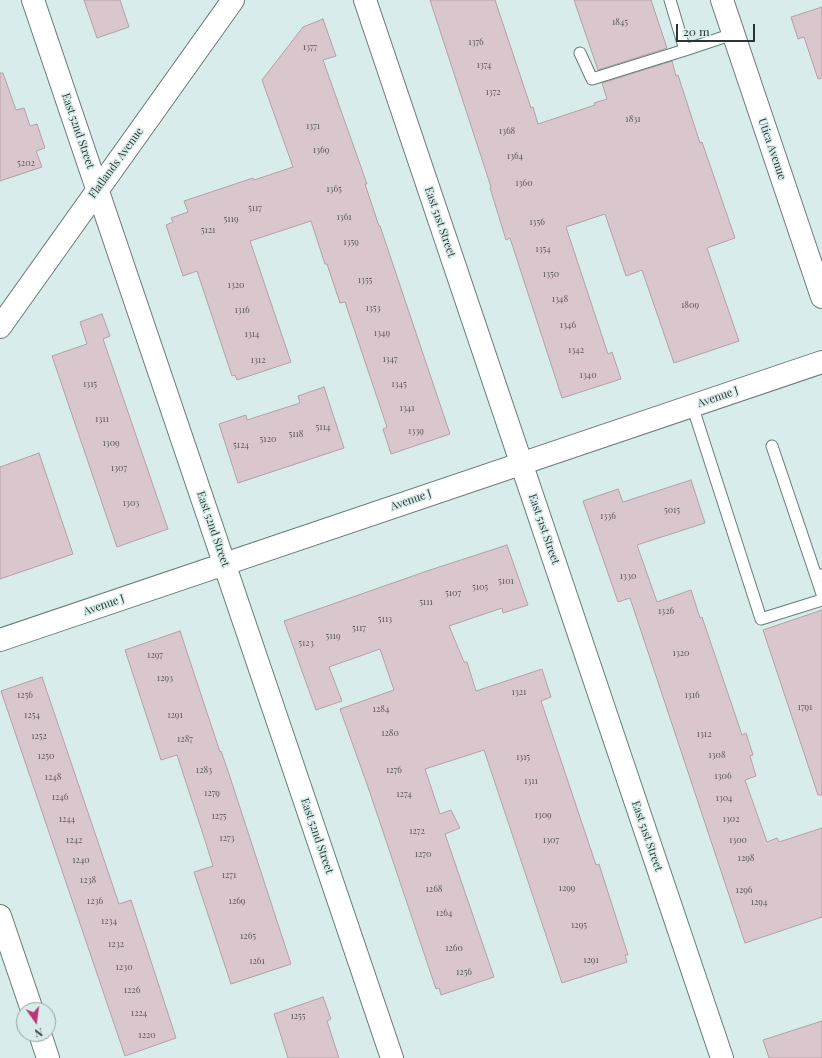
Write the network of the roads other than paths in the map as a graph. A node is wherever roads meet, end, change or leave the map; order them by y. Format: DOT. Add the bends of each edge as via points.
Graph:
graph roads {
  1 [pos="33,0"];
  2 [pos="233,0"];
  3 [pos="365,0"];
  4 [pos="670,0"];
  5 [pos="722,0"];
  6 [pos="733,34"];
  7 [pos="685,50"];
  8 [pos="580,53"];
  9 [pos="97,190"];
  10 [pos="822,297"];
  11 [pos="0,326"];
  12 [pos="822,362"];
  13 [pos="692,405"];
  14 [pos="772,446"];
  15 [pos="521,462"];
  16 [pos="225,563"];
  17 [pos="819,575"];
  18 [pos="822,594"];
  19 [pos="822,600"];
  20 [pos="0,640"];
  21 [pos="0,916"];
  22 [pos="29,1002"];
  23 [pos="43,1042"];
  24 [pos="48,1058"];
  25 [pos="392,1058"];
  26 [pos="722,1058"];
  1 -- 9 [label="street, East 52nd Street"];
  2 -- 9 [label="street, Flatlands Avenue"];
  3 -- 15 [label="street, East 51st Street"];
  4 -- 7 [label="lane"];
  5 -- 6 [label="street, Utica Avenue"];
  6 -- 7 [label="lane"];
  6 -- 10 [label="street, Utica Avenue"];
  7 -- 8 [label="lane" via="592,80"];
  9 -- 11 [label="street, Flatlands Avenue"];
  9 -- 16 [label="street, East 52nd Street"];
  12 -- 13 [label="street, Avenue J"];
  13 -- 15 [label="street, Avenue J"];
  13 -- 19 [label="lane" via="761,619"];
  14 -- 17 [label="lane"];
  15 -- 16 [label="street, Avenue J"];
  15 -- 26 [label="street, East 51st Street"];
  16 -- 20 [label="street, Avenue J"];
  16 -- 25 [label="street, East 52nd Street"];
  17 -- 18 [label="lane"];
  21 -- 22 [label="street"];
  23 -- 24 [label="street"];
}
